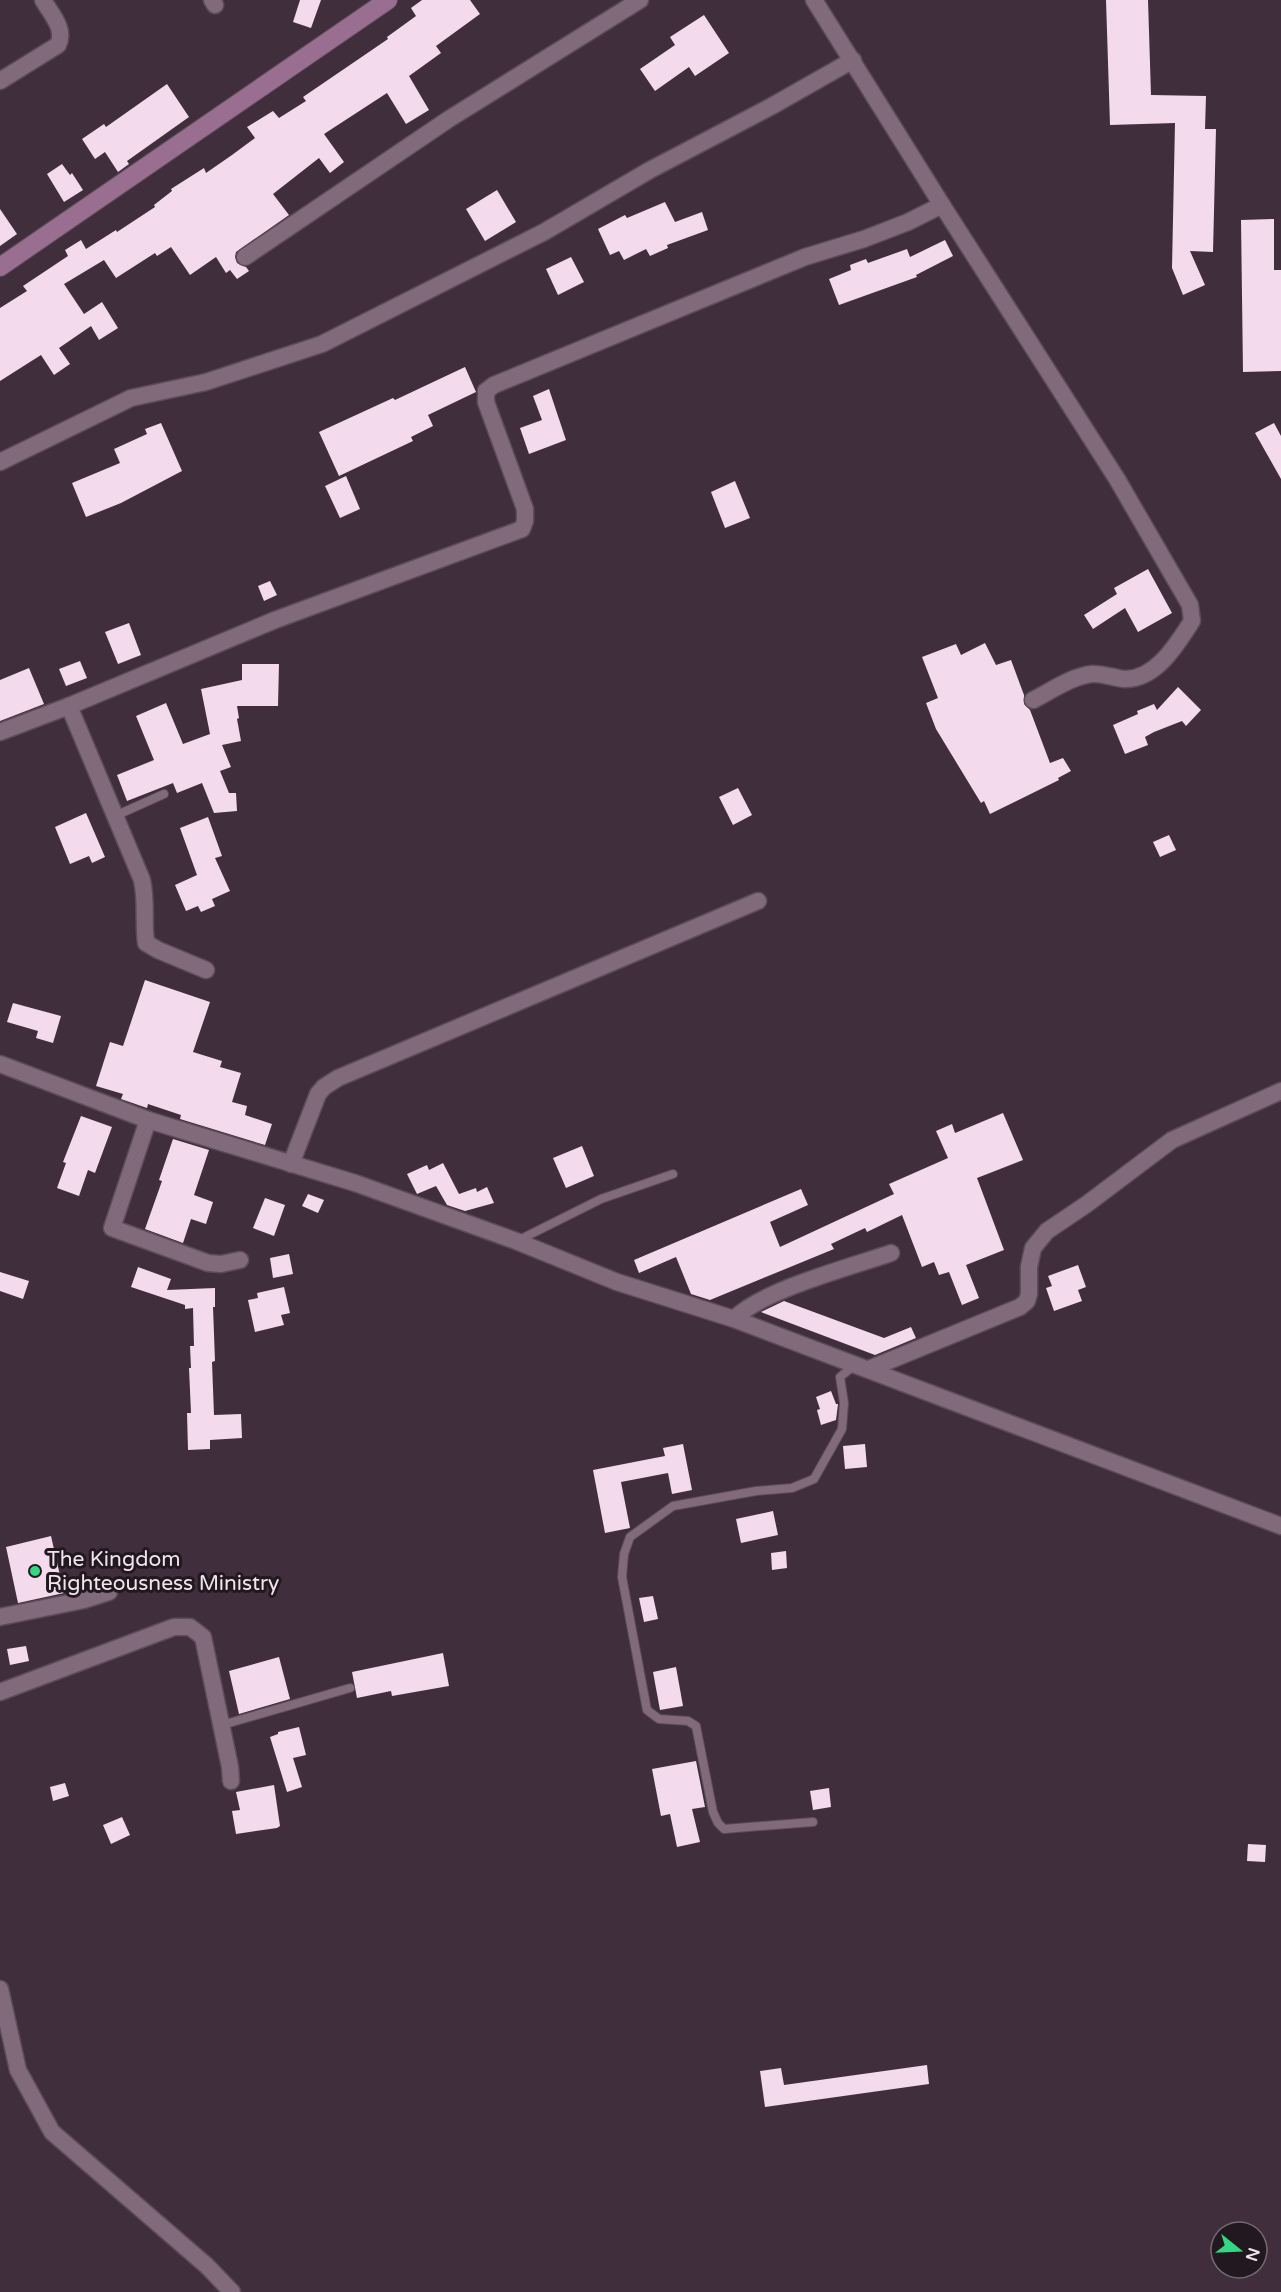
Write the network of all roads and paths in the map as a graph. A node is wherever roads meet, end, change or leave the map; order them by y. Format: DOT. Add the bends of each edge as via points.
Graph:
graph roads {
  1 [pos="43,0"];
  2 [pos="388,0"];
  3 [pos="640,0"];
  4 [pos="814,0"];
  5 [pos="853,60"];
  6 [pos="0,81"];
  7 [pos="942,205"];
  8 [pos="245,257"];
  9 [pos="0,267"];
  10 [pos="0,462"];
  11 [pos="1033,700"];
  12 [pos="69,706"];
  13 [pos="0,732"];
  14 [pos="164,794"];
  15 [pos="116,816"];
  16 [pos="758,901"];
  17 [pos="206,970"];
  18 [pos="0,1064"];
  19 [pos="1281,1092"];
  20 [pos="148,1120"];
  21 [pos="291,1164"];
  22 [pos="673,1174"];
  23 [pos="516,1241"];
  24 [pos="891,1253"];
  25 [pos="240,1260"];
  26 [pos="734,1319"];
  27 [pos="863,1366"];
  28 [pos="1281,1526"];
  29 [pos="109,1592"];
  30 [pos="0,1617"];
  31 [pos="350,1688"];
  32 [pos="0,1692"];
  33 [pos="222,1725"];
  34 [pos="231,1781"];
  35 [pos="813,1822"];
  36 [pos="0,1989"];
  37 [pos="232,2292"];
  1 -- 6 [label="street" via="61,30 58,45"];
  2 -- 9 [label="main road"];
  3 -- 8 [label="street" via="449,119"];
  4 -- 5 [label="street"];
  5 -- 7 [label="street"];
  5 -- 10 [label="street" via="543,232 322,344 206,382 131,398"];
  7 -- 11 [label="street" via="1117,479 1190,605 1192,621 1158,665 1126,679 1085,675"];
  7 -- 12 [label="street" via="908,222 805,257 486,391 486,402 525,509 522,529 274,620"];
  12 -- 13 [label="street"];
  12 -- 15 [label="street"];
  14 -- 15 [label="lane"];
  15 -- 17 [label="street" via="142,880 146,943"];
  16 -- 21 [label="street" via="338,1078 318,1094"];
  18 -- 20 [label="street"];
  19 -- 27 [label="street" via="1172,1140 1047,1231 1033,1248 1029,1294 1020,1307"];
  20 -- 21 [label="street"];
  20 -- 25 [label="street" via="112,1228 202,1262 222,1264"];
  21 -- 23 [label="street"];
  22 -- 23 [label="lane" via="601,1199"];
  23 -- 26 [label="street" via="618,1282"];
  24 -- 26 [label="street" via="776,1293"];
  26 -- 27 [label="street"];
  27 -- 28 [label="street"];
  27 -- 35 [label="lane" via="840,1377 842,1429 814,1479 792,1488 672,1506 630,1537 624,1554 622,1576 646,1710 659,1719 688,1721 696,1726 718,1823 724,1829"];
  29 -- 30 [label="street"];
  31 -- 33 [label="lane"];
  32 -- 33 [label="street" via="174,1628 190,1627 203,1637"];
  33 -- 34 [label="street"];
  36 -- 37 [label="street" via="18,2070 52,2132"];
}
